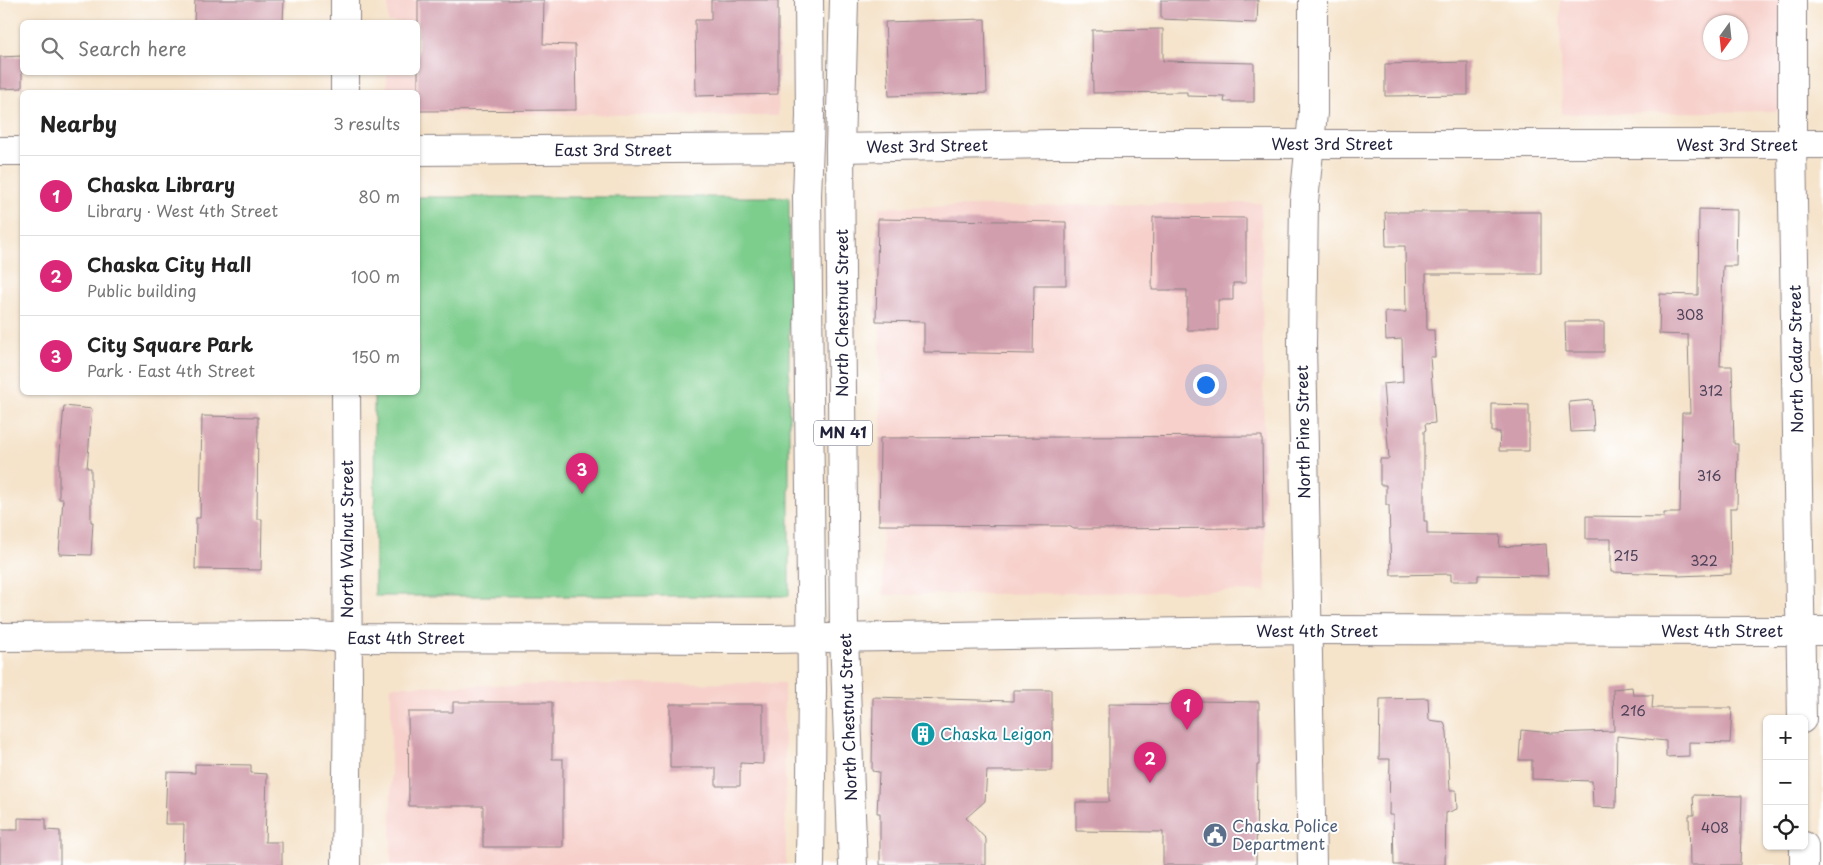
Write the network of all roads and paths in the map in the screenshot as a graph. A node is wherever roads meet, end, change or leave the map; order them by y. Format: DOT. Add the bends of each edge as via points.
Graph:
graph roads {
  1 [pos="345,0"];
  2 [pos="809,0"];
  3 [pos="844,0"];
  4 [pos="1313,0"];
  5 [pos="1792,0"];
  6 [pos="345,20"];
  7 [pos="345,75"];
  8 [pos="345,90"];
  9 [pos="1823,144"];
  10 [pos="1310,145"];
  11 [pos="1792,145"];
  12 [pos="808,148"];
  13 [pos="840,148"];
  14 [pos="0,151"];
  15 [pos="20,151"];
  16 [pos="420,151"];
  17 [pos="346,395"];
  18 [pos="1308,630"];
  19 [pos="1812,631"];
  20 [pos="0,637"];
  21 [pos="348,638"];
  22 [pos="844,638"];
  23 [pos="812,639"];
  24 [pos="1802,715"];
  25 [pos="1804,850"];
  26 [pos="346,865"];
  27 [pos="810,865"];
  28 [pos="853,865"];
  29 [pos="1312,865"];
  30 [pos="1804,865"];
  1 -- 6 [label="street"];
  2 -- 12 [label="street, North Chestnut Street / MN 41"];
  3 -- 13 [label="street, North Chestnut Street / MN 41"];
  4 -- 10 [label="street, North Pine Street"];
  5 -- 11 [label="street, North Cedar Street"];
  7 -- 8 [label="street"];
  9 -- 11 [label="street, West 3rd Street"];
  10 -- 11 [label="street, West 3rd Street"];
  10 -- 13 [label="street, West 3rd Street" via="1052,144"];
  10 -- 18 [label="street, North Pine Street" via="1304,201 1302,344"];
  11 -- 19 [label="street, North Cedar Street"];
  12 -- 16 [label="street, East 3rd Street"];
  12 -- 23 [label="street, North Chestnut Street / MN 41"];
  13 -- 22 [label="street, North Chestnut Street / MN 41"];
  14 -- 15 [label="street"];
  17 -- 21 [label="street, North Walnut Street"];
  18 -- 19 [label="street, West 4th Street"];
  18 -- 22 [label="street, West 4th Street"];
  18 -- 29 [label="street, North Pine Street"];
  19 -- 24 [label="street, North Cedar Street"];
  20 -- 21 [label="street, East 4th Street" via="301,635"];
  21 -- 23 [label="street, East 4th Street"];
  21 -- 26 [label="street, North Walnut Street"];
  22 -- 23 [label="street, West 4th Street"];
  22 -- 28 [label="street, North Chestnut Street / MN 41"];
  23 -- 27 [label="street, North Chestnut Street / MN 41"];
  25 -- 30 [label="street"];
}
